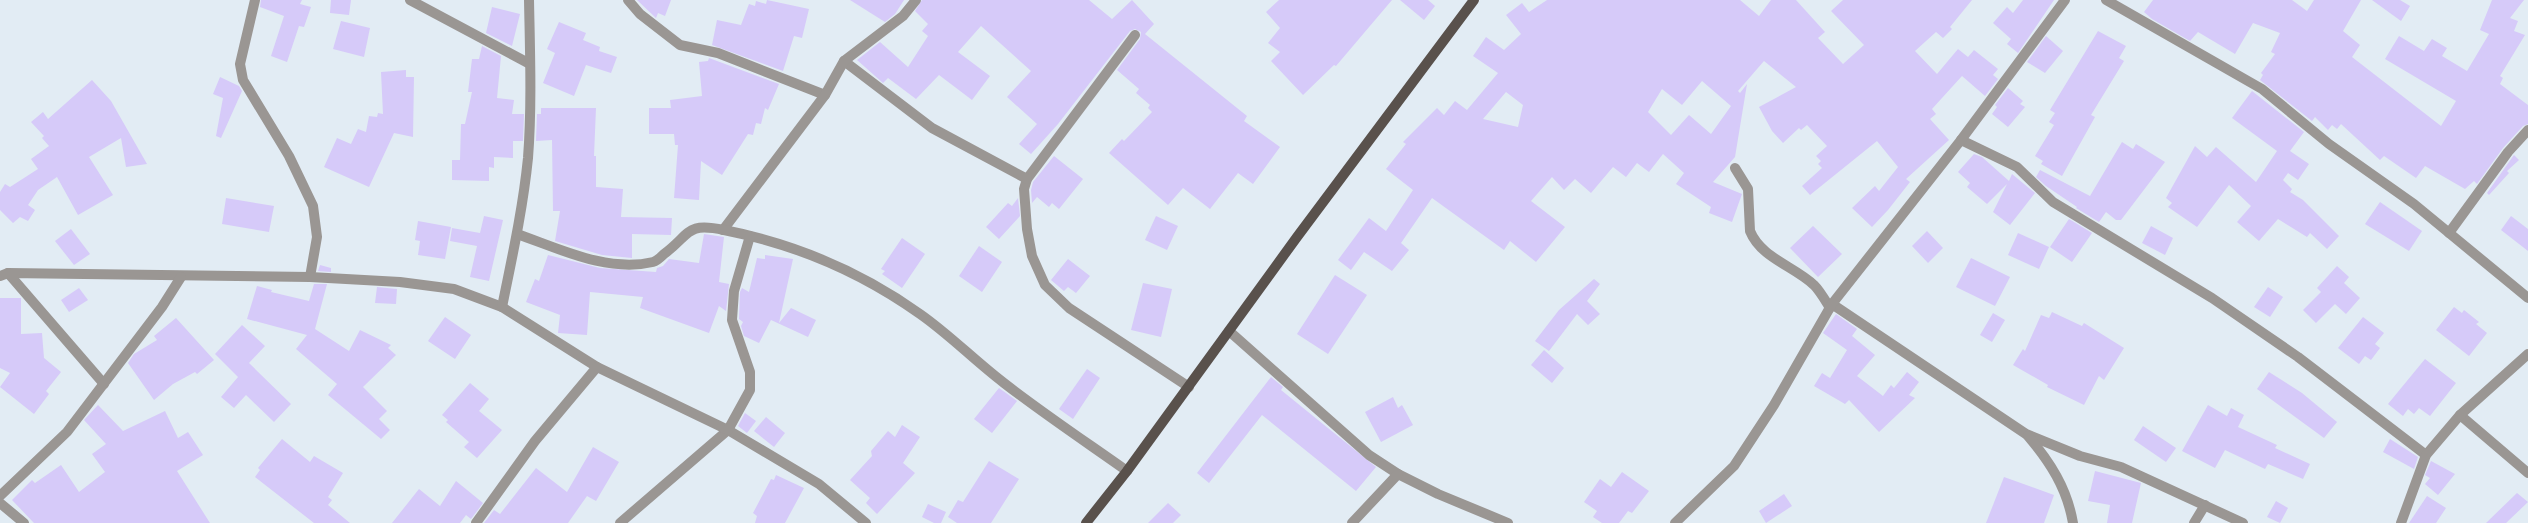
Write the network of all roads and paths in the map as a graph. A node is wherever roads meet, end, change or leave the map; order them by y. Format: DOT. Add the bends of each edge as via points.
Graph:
graph roads {
  1 [pos="254,0"];
  2 [pos="410,0"];
  3 [pos="529,0"];
  4 [pos="628,0"];
  5 [pos="916,0"];
  6 [pos="1474,0"];
  7 [pos="2065,0"];
  8 [pos="2106,0"];
  9 [pos="1135,35"];
  10 [pos="844,61"];
  11 [pos="530,64"];
  12 [pos="825,95"];
  13 [pos="2528,130"];
  14 [pos="1961,140"];
  15 [pos="1735,168"];
  16 [pos="1027,179"];
  17 [pos="723,230"];
  18 [pos="2449,233"];
  19 [pos="517,234"];
  20 [pos="750,236"];
  21 [pos="4,275"];
  22 [pos="181,277"];
  23 [pos="310,277"];
  24 [pos="2528,298"];
  25 [pos="1831,306"];
  26 [pos="502,307"];
  27 [pos="1229,331"];
  28 [pos="2528,354"];
  29 [pos="597,368"];
  30 [pos="104,384"];
  31 [pos="1189,387"];
  32 [pos="2460,415"];
  33 [pos="728,430"];
  34 [pos="2026,434"];
  35 [pos="2426,455"];
  36 [pos="1127,471"];
  37 [pos="2528,473"];
  38 [pos="1398,474"];
  39 [pos="0,496"];
  40 [pos="0,503"];
  41 [pos="2205,505"];
  42 [pos="24,523"];
  43 [pos="476,523"];
  44 [pos="620,523"];
  45 [pos="866,523"];
  46 [pos="1086,523"];
  47 [pos="1352,523"];
  48 [pos="1508,523"];
  49 [pos="1675,523"];
  50 [pos="2073,523"];
  51 [pos="2194,523"];
  52 [pos="2242,523"];
  53 [pos="2400,523"];
  1 -- 23 [label="street" via="240,64 243,80 289,156 313,206 317,236"];
  2 -- 11 [label="street"];
  3 -- 11 [label="street"];
  4 -- 12 [label="street" via="640,14 680,45 718,53"];
  5 -- 10 [label="street" via="903,16"];
  6 -- 27 [label="main road"];
  7 -- 14 [label="street"];
  8 -- 18 [label="street" via="2262,89 2329,144 2414,204"];
  9 -- 16 [label="street"];
  10 -- 12 [label="street"];
  10 -- 16 [label="street" via="932,128"];
  11 -- 19 [label="street" via="528,158"];
  12 -- 17 [label="street"];
  13 -- 18 [label="street" via="2508,152"];
  14 -- 25 [label="street"];
  14 -- 35 [label="street" via="2017,167 2053,202 2212,298 2298,357"];
  15 -- 25 [label="street" via="1748,189 1752,236 1773,257 1814,285"];
  16 -- 31 [label="street" via="1024,189 1027,229 1032,256 1045,285 1070,308"];
  17 -- 19 [label="street" via="698,227 691,229 654,261 626,264 602,262"];
  17 -- 20 [label="street"];
  18 -- 24 [label="street"];
  19 -- 26 [label="street"];
  20 -- 33 [label="street" via="734,291 732,320 750,372 750,390"];
  20 -- 36 [label="street" via="793,247 868,281 921,314 1004,384"];
  21 -- 22 [label="street"];
  21 -- 30 [label="street"];
  22 -- 23 [label="street"];
  22 -- 30 [label="street" via="162,307"];
  23 -- 26 [label="street" via="400,282 454,289"];
  25 -- 34 [label="street"];
  25 -- 49 [label="street" via="1774,405 1734,466"];
  26 -- 29 [label="street"];
  27 -- 31 [label="main road"];
  27 -- 38 [label="street" via="1369,455"];
  28 -- 32 [label="street"];
  29 -- 33 [label="street"];
  29 -- 43 [label="street" via="535,441"];
  30 -- 39 [label="street" via="67,432"];
  31 -- 36 [label="main road"];
  32 -- 35 [label="street"];
  32 -- 37 [label="street"];
  33 -- 44 [label="street"];
  33 -- 45 [label="street" via="819,484"];
  34 -- 41 [label="street" via="2080,456 2121,467"];
  34 -- 50 [label="street" via="2046,457 2060,479"];
  35 -- 53 [label="street"];
  36 -- 46 [label="main road"];
  38 -- 47 [label="street"];
  38 -- 48 [label="street"];
  40 -- 42 [label="street"];
  41 -- 51 [label="street"];
  41 -- 52 [label="street"];
}
